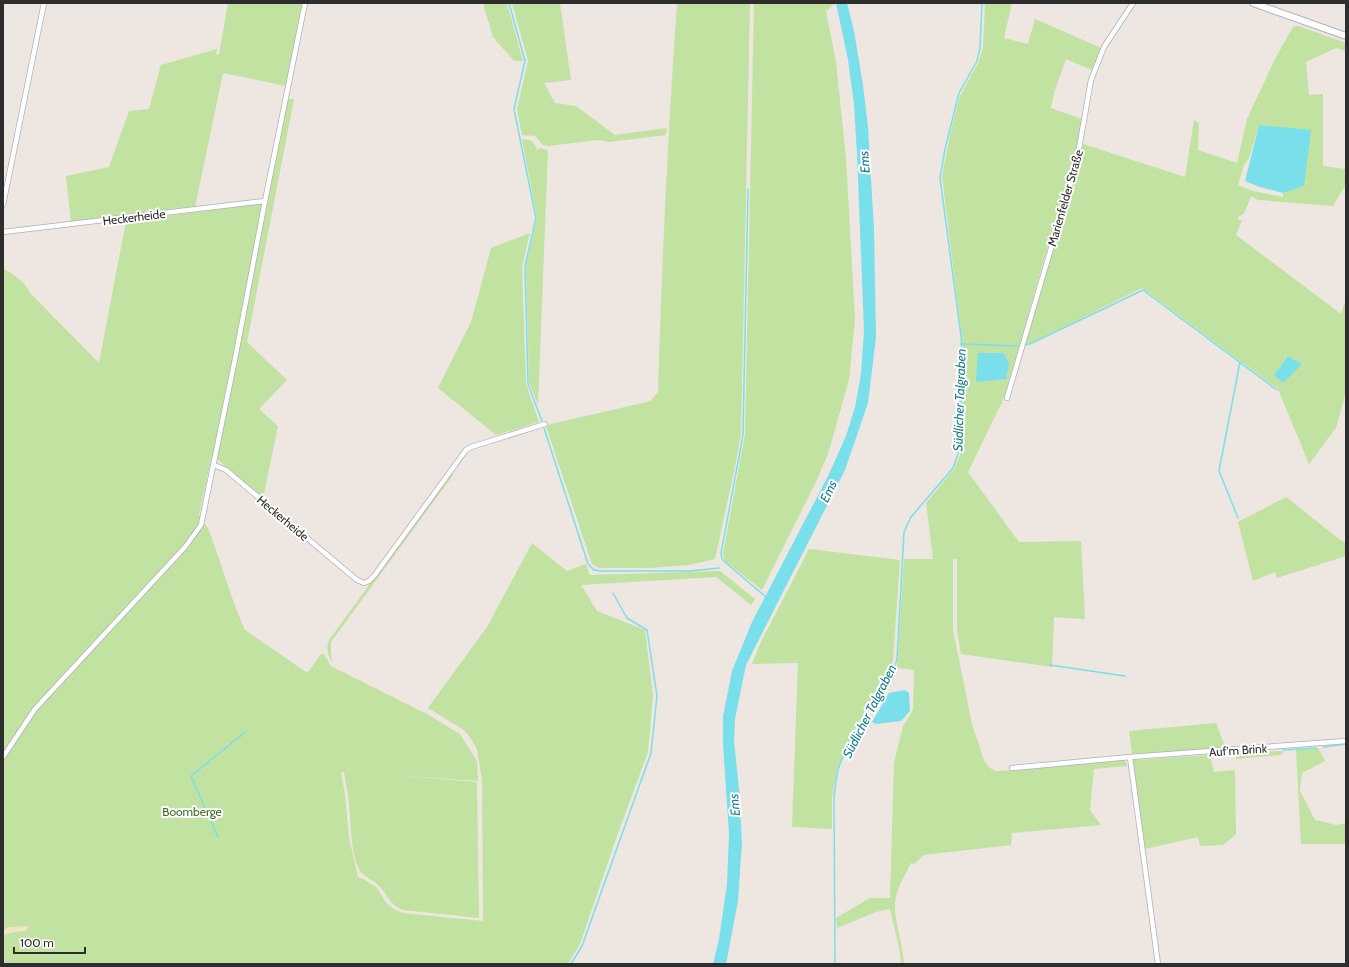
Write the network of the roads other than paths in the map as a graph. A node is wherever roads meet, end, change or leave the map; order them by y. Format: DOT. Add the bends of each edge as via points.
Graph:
graph roads {
  1 [pos="44,3"];
  2 [pos="306,3"];
  3 [pos="1133,3"];
  4 [pos="1253,3"];
  5 [pos="1346,36"];
  6 [pos="265,201"];
  7 [pos="3,205"];
  8 [pos="3,232"];
  9 [pos="1007,398"];
  10 [pos="545,424"];
  11 [pos="214,465"];
  12 [pos="1346,741"];
  13 [pos="3,757"];
  14 [pos="1130,757"];
  15 [pos="1012,768"];
  16 [pos="1158,964"];
  1 -- 7 [label="street"];
  2 -- 6 [label="street"];
  3 -- 9 [label="street, Marienfelder Straße" via="1104,47 1091,80 1077,160"];
  4 -- 5 [label="main road"];
  6 -- 8 [label="street, Heckerheide"];
  6 -- 11 [label="street"];
  10 -- 11 [label="street, Heckerheide" via="466,450 374,576 364,583 356,580 226,470"];
  11 -- 13 [label="street" via="198,530 35,709"];
  12 -- 14 [label="street, Auf'm Brink"];
  14 -- 15 [label="street, Auf'm Brink"];
  14 -- 16 [label="street"];
}
